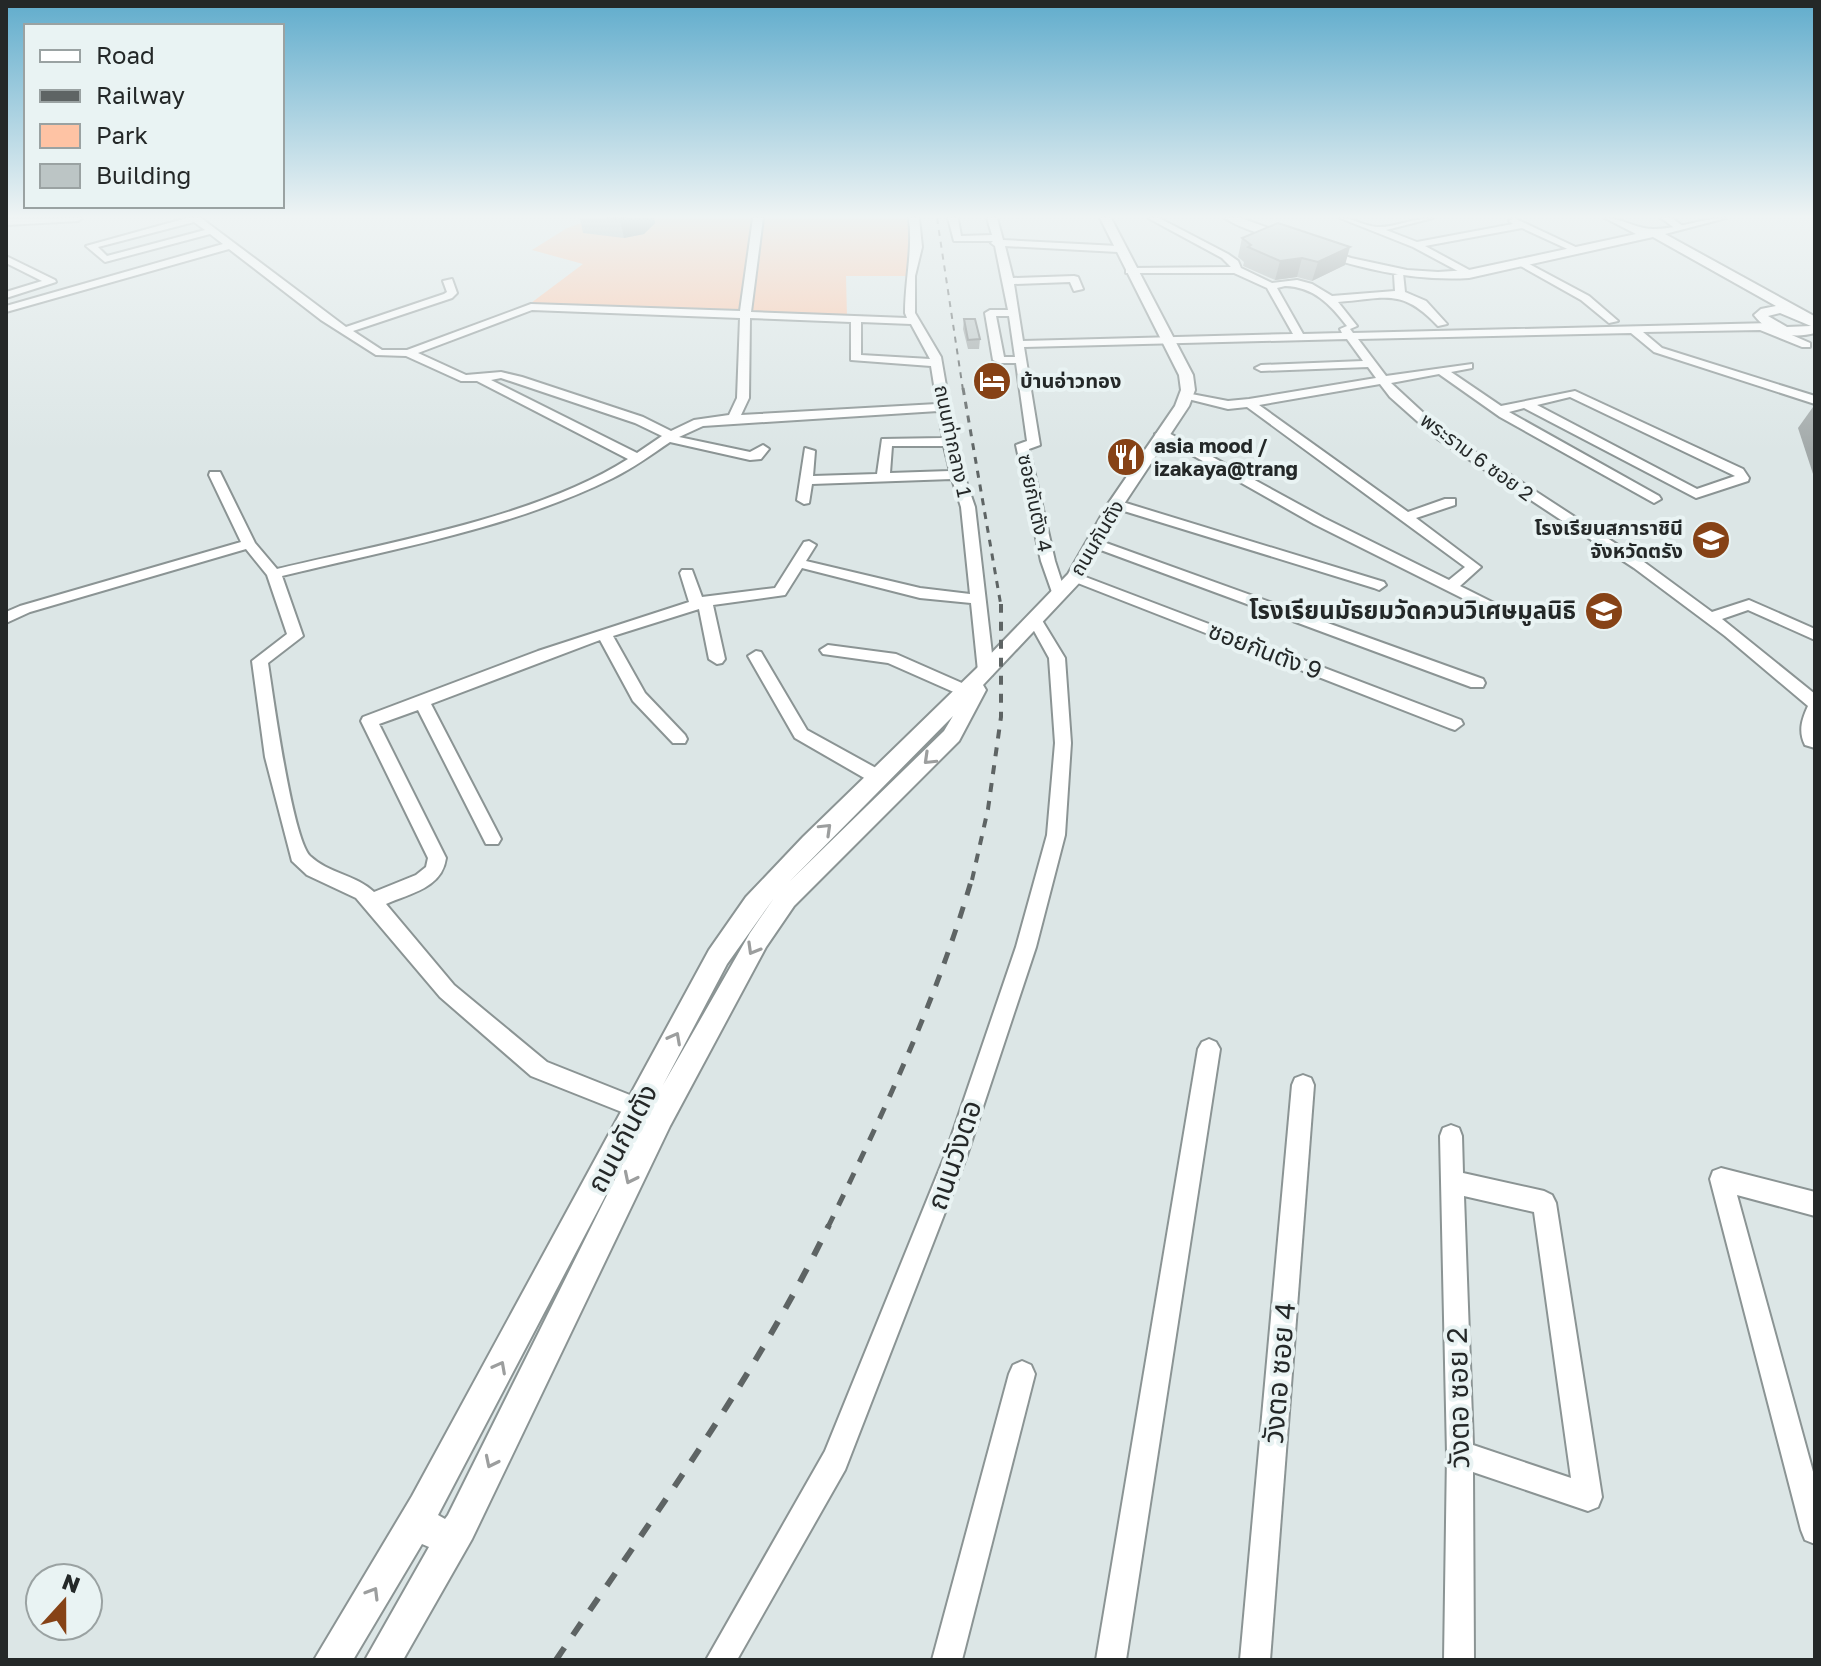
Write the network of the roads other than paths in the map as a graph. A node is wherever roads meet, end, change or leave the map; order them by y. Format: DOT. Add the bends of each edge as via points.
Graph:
graph roads {
  1 [pos="52,296"];
  2 [pos="298,296"];
  3 [pos="448,296"];
  4 [pos="747,296"];
  5 [pos="909,296"];
  6 [pos="1010,296"];
  7 [pos="1144,296"];
  8 [pos="1276,296"];
  9 [pos="1325,296"];
  10 [pos="1377,296"];
  11 [pos="1404,296"];
  12 [pos="1581,296"];
  13 [pos="1768,296"];
  14 [pos="1333,299"];
  15 [pos="6,309"];
  16 [pos="1012,313"];
  17 [pos="1799,313"];
  18 [pos="745,314"];
  19 [pos="1762,316"];
  20 [pos="856,318"];
  21 [pos="914,321"];
  22 [pos="1613,321"];
  23 [pos="1442,324"];
  24 [pos="1815,324"];
  25 [pos="1348,329"];
  26 [pos="1634,330"];
  27 [pos="344,331"];
  28 [pos="1791,331"];
  29 [pos="1296,332"];
  30 [pos="1165,334"];
  31 [pos="1017,335"];
  32 [pos="1809,350"];
  33 [pos="408,353"];
  34 [pos="1023,360"];
  35 [pos="936,363"];
  36 [pos="1370,364"];
  37 [pos="1468,366"];
  38 [pos="1261,368"];
  39 [pos="1440,370"];
  40 [pos="478,377"];
  41 [pos="1382,379"];
  42 [pos="1186,397"];
  43 [pos="1815,398"];
  44 [pos="1249,403"];
  45 [pos="1526,404"];
  46 [pos="945,407"];
  47 [pos="1501,410"];
  48 [pos="733,419"];
  49 [pos="1161,434"];
  50 [pos="669,437"];
  51 [pos="950,442"];
  52 [pos="763,449"];
  53 [pos="809,451"];
  54 [pos="638,459"];
  55 [pos="215,475"];
  56 [pos="958,475"];
  57 [pos="883,477"];
  58 [pos="806,480"];
  59 [pos="1654,499"];
  60 [pos="804,500"];
  61 [pos="1450,502"];
  62 [pos="1116,504"];
  63 [pos="1404,518"];
  64 [pos="1095,543"];
  65 [pos="249,544"];
  66 [pos="809,545"];
  67 [pos="798,563"];
  68 [pos="687,573"];
  69 [pos="274,574"];
  70 [pos="1075,577"];
  71 [pos="1379,585"];
  72 [pos="1448,588"];
  73 [pos="1059,595"];
  74 [pos="978,599"];
  75 [pos="701,602"];
  76 [pos="1507,615"];
  77 [pos="6,618"];
  78 [pos="1710,618"];
  79 [pos="1035,620"];
  80 [pos="604,634"];
  81 [pos="1815,635"];
  82 [pos="828,650"];
  83 [pos="756,656"];
  84 [pos="717,659"];
  85 [pos="986,671"];
  86 [pos="1477,683"];
  87 [pos="965,691"];
  88 [pos="422,702"];
  89 [pos="1814,702"];
  90 [pos="1455,724"];
  91 [pos="1813,734"];
  92 [pos="679,739"];
  93 [pos="879,778"];
  94 [pos="492,839"];
  95 [pos="372,901"];
  96 [pos="1209,1049"];
  97 [pos="1303,1085"];
  98 [pos="649,1113"];
  99 [pos="1451,1136"];
  100 [pos="1454,1182"];
  101 [pos="1815,1204"];
  102 [pos="1022,1374"];
  103 [pos="1460,1454"];
  104 [pos="416,1522"];
  105 [pos="1815,1530"];
  106 [pos="452,1541"];
  107 [pos="332,1660"];
  108 [pos="383,1660"];
  109 [pos="721,1660"];
  110 [pos="947,1660"];
  111 [pos="1111,1660"];
  112 [pos="1255,1660"];
  113 [pos="1459,1660"];
  1 -- 15 [label="street"];
  2 -- 27 [label="street"];
  3 -- 27 [label="street"];
  4 -- 18 [label="street"];
  5 -- 21 [label="street, ถนนท่ากลาง 1"];
  6 -- 16 [label="street, ซอยกันตัง 4"];
  7 -- 30 [label="main road"];
  8 -- 29 [label="street"];
  9 -- 14 [label="street"];
  10 -- 14 [label="street"];
  11 -- 23 [label="street" via="1422,303"];
  12 -- 22 [label="street"];
  13 -- 17 [label="main road"];
  14 -- 25 [label="street, พระราม 6 ซอย 2"];
  16 -- 31 [label="street, ซอยกันตัง 4"];
  16 -- 34 [label="street" via="990,313 999,360"];
  17 -- 19 [label="main road" via="1781,309"];
  17 -- 24 [label="main road"];
  18 -- 20 [label="street"];
  18 -- 33 [label="street" via="531,307"];
  18 -- 48 [label="street" via="743,398"];
  19 -- 22 [label="street"];
  19 -- 26 [label="street"];
  19 -- 28 [label="main road"];
  19 -- 32 [label="street"];
  20 -- 21 [label="street"];
  20 -- 35 [label="street" via="855,358"];
  21 -- 35 [label="street, ถนนท่ากลาง 1"];
  22 -- 23 [label="street"];
  23 -- 25 [label="street"];
  24 -- 28 [label="main road"];
  24 -- 32 [label="street"];
  25 -- 26 [label="street"];
  25 -- 29 [label="street"];
  25 -- 36 [label="street, พระราม 6 ซอย 2"];
  26 -- 43 [label="street" via="1658,350"];
  27 -- 33 [label="street" via="380,353"];
  28 -- 32 [label="street"];
  29 -- 30 [label="street"];
  30 -- 31 [label="street"];
  30 -- 42 [label="main road" via="1186,375"];
  31 -- 34 [label="street, ซอยกันตัง 4"];
  33 -- 40 [label="street" via="465,379"];
  34 -- 73 [label="street, ซอยกันตัง 4" via="1034,445 1022,445"];
  35 -- 46 [label="street, ถนนท่ากลาง 1"];
  36 -- 38 [label="street"];
  36 -- 41 [label="street, พระราม 6 ซอย 2"];
  37 -- 39 [label="street"];
  39 -- 41 [label="street"];
  39 -- 47 [label="street"];
  40 -- 50 [label="street" via="518,379 639,420"];
  40 -- 54 [label="street"];
  41 -- 44 [label="street"];
  41 -- 78 [label="street, พระราม 6 ซอย 2" via="1439,434"];
  42 -- 44 [label="street"];
  42 -- 49 [label="main road, ถนนกันตัง"];
  44 -- 63 [label="street"];
  45 -- 45 [label="street" via="1571,393 1743,478 1696,494"];
  45 -- 47 [label="street"];
  46 -- 48 [label="street"];
  46 -- 51 [label="street, ถนนท่ากลาง 1"];
  47 -- 59 [label="street"];
  48 -- 50 [label="street" via="711,417"];
  49 -- 62 [label="main road, ถนนกันตัง"];
  49 -- 72 [label="street"];
  50 -- 52 [label="street" via="750,456"];
  50 -- 54 [label="street"];
  51 -- 56 [label="street, ถนนท่ากลาง 1"];
  51 -- 57 [label="street" via="886,442"];
  53 -- 58 [label="street"];
  54 -- 69 [label="street" via="609,476 504,515"];
  55 -- 65 [label="street"];
  56 -- 57 [label="street"];
  56 -- 74 [label="street, ถนนท่ากลาง 1" via="968,507"];
  57 -- 58 [label="street"];
  58 -- 60 [label="street"];
  61 -- 63 [label="street"];
  62 -- 64 [label="main road, ถนนกันตัง"];
  62 -- 71 [label="street"];
  63 -- 72 [label="street" via="1474,567"];
  64 -- 70 [label="main road, ถนนกันตัง"];
  64 -- 86 [label="street"];
  65 -- 69 [label="street"];
  65 -- 77 [label="street"];
  66 -- 67 [label="street"];
  67 -- 74 [label="street" via="920,593"];
  67 -- 75 [label="street" via="780,592"];
  68 -- 75 [label="street"];
  69 -- 95 [label="street" via="295,636 260,661 273,757 298,856"];
  70 -- 73 [label="main road, ถนนกันตัง"];
  70 -- 90 [label="street, ซอยกันตัง 9"];
  72 -- 76 [label="street"];
  73 -- 79 [label="main road, ถนนกันตัง"];
  74 -- 85 [label="street, ถนนท่ากลาง 1"];
  75 -- 80 [label="street"];
  75 -- 84 [label="street"];
  78 -- 81 [label="street" via="1749,605"];
  78 -- 89 [label="street, พระราม 6 ซอย 2"];
  79 -- 85 [label="main road, ถนนกันตัง"];
  79 -- 109 [label="street, ถนนวังตอ" via="1057,658 1063,743 1056,835 1026,947 955,1158 835,1460"];
  80 -- 88 [label="street"];
  80 -- 92 [label="street" via="639,697"];
  82 -- 87 [label="street" via="891,658"];
  83 -- 93 [label="street" via="801,734"];
  85 -- 87 [label="main road, ถนนกันตัง"];
  85 -- 98 [label="main road, ถนนกันตัง, one-way" via="952,736 786,899"];
  87 -- 93 [label="main road, ถนนกันตัง"];
  88 -- 94 [label="street"];
  88 -- 95 [label="street" via="369,721 437,858 435,871"];
  89 -- 91 [label="street, พระราม 6 ซอย 2"];
  98 -- 93 [label="main road, ถนนกันตัง, one-way" via="718,957 754,904"];
  95 -- 98 [label="street" via="447,991 539,1069"];
  96 -- 111 [label="street"];
  97 -- 112 [label="street, วังตอ ซอย 4"];
  104 -- 98 [label="main road, ถนนกันตัง, one-way"];
  98 -- 106 [label="main road, ถนนกันตัง, one-way"];
  99 -- 100 [label="street, วังตอ ซอย 2"];
  100 -- 103 [label="street, วังตอ ซอย 2"];
  100 -- 103 [label="street" via="1544,1203 1588,1497"];
  101 -- 105 [label="street" via="1721,1179"];
  102 -- 110 [label="street"];
  103 -- 113 [label="street, วังตอ ซอย 2"];
  104 -- 106 [label="main road"];
  107 -- 104 [label="main road, ถนนกันตัง, one-way"];
  106 -- 108 [label="main road, ถนนกันตัง"];
}
